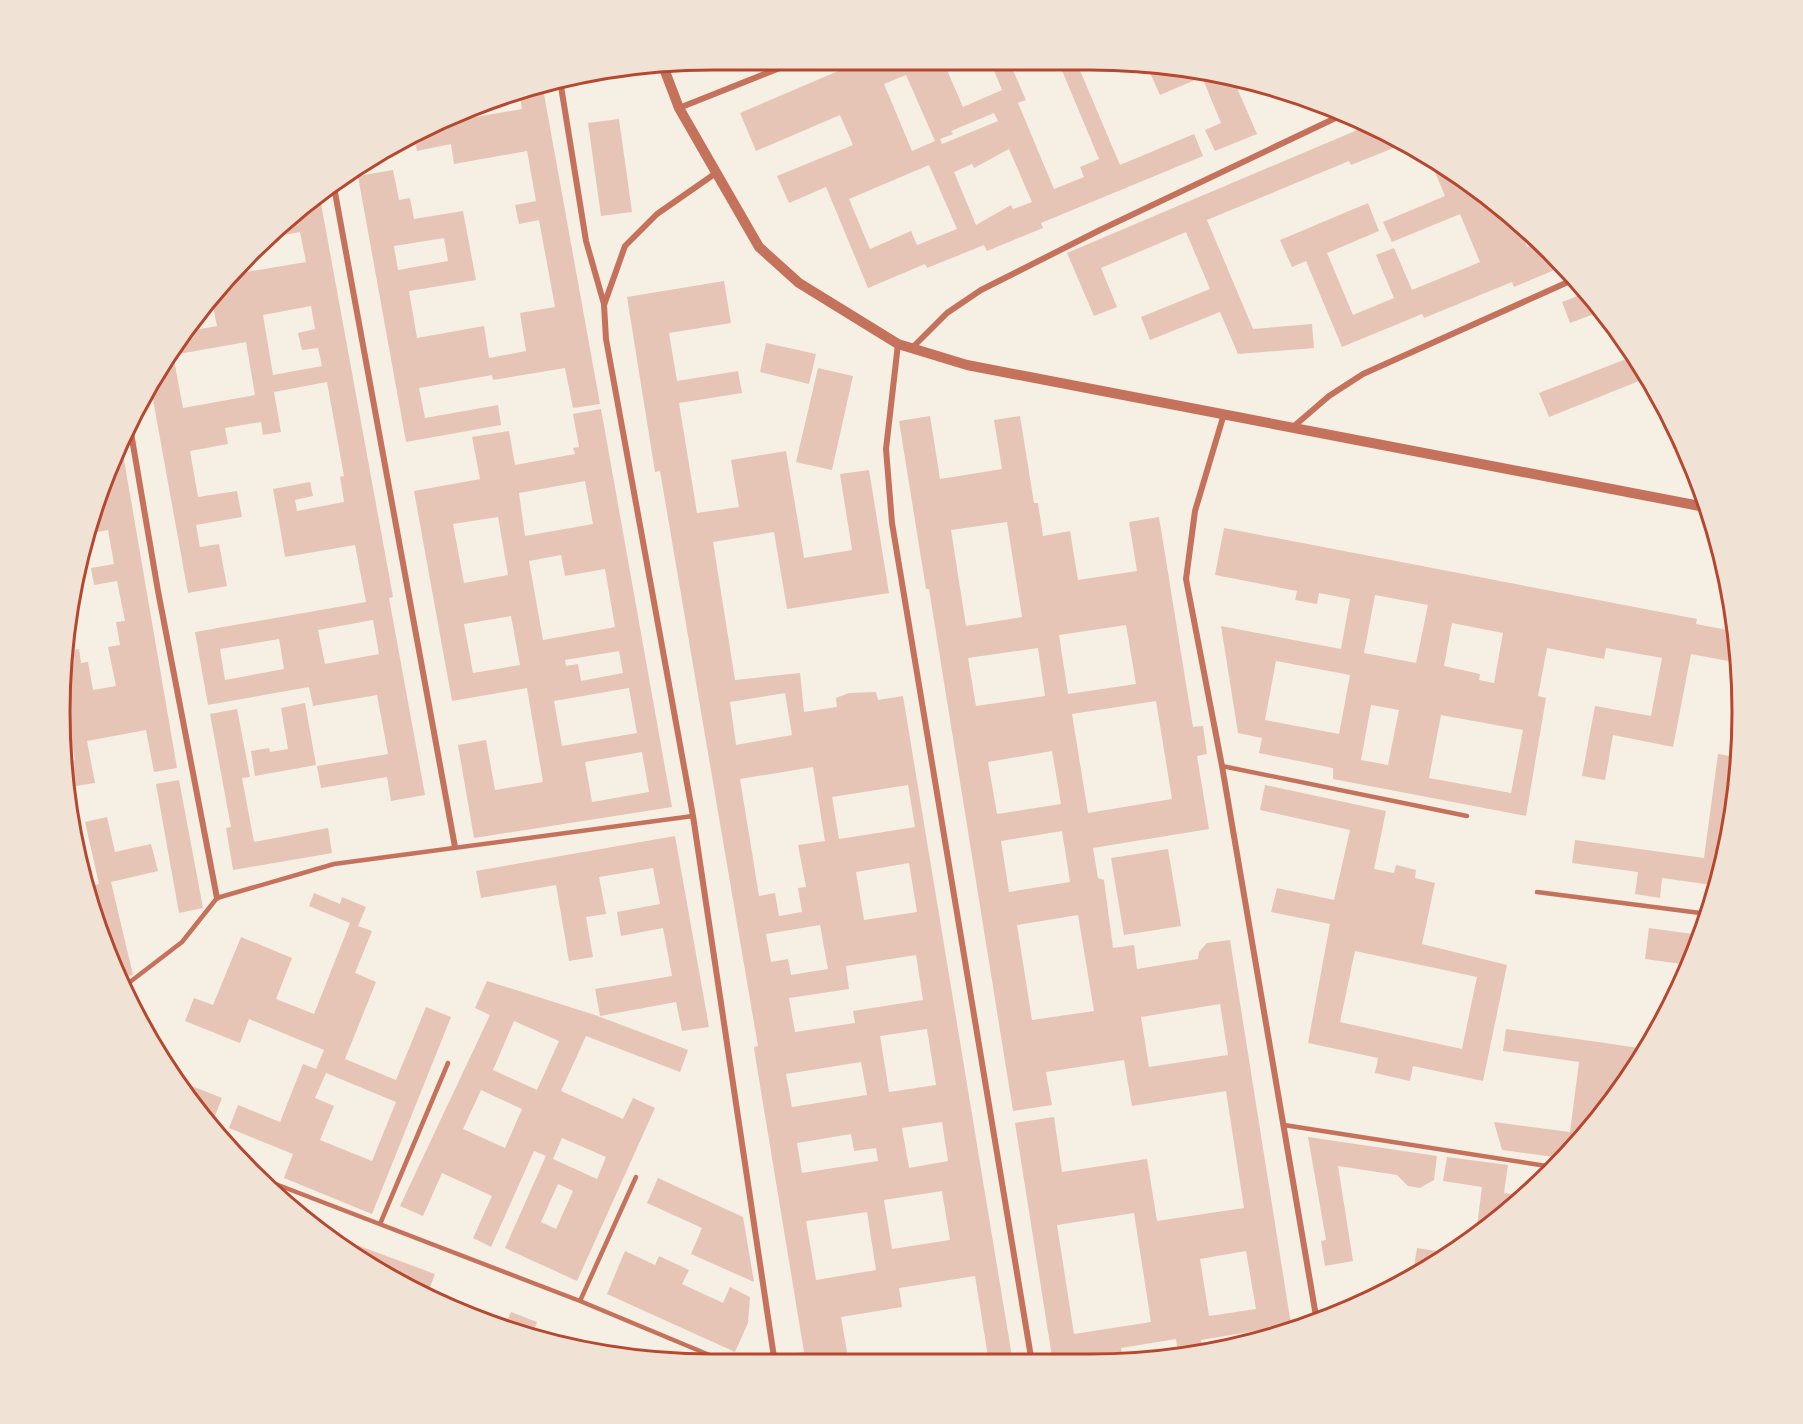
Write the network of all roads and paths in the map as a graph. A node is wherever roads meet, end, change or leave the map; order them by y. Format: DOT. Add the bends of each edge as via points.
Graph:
graph roads {
  1 [pos="776,70"];
  2 [pos="665,72"];
  3 [pos="561,89"];
  4 [pos="679,108"];
  5 [pos="1335,118"];
  6 [pos="716,173"];
  7 [pos="335,193"];
  8 [pos="1567,282"];
  9 [pos="604,305"];
  10 [pos="898,344"];
  11 [pos="912,348"];
  12 [pos="1225,414"];
  13 [pos="1293,427"];
  14 [pos="132,439"];
  15 [pos="1698,506"];
  16 [pos="1222,766"];
  17 [pos="693,816"];
  18 [pos="1467,816"];
  19 [pos="455,847"];
  20 [pos="1537,892"];
  21 [pos="217,898"];
  22 [pos="1700,913"];
  23 [pos="130,982"];
  24 [pos="448,1063"];
  25 [pos="1284,1125"];
  26 [pos="1545,1166"];
  27 [pos="636,1177"];
  28 [pos="280,1186"];
  29 [pos="380,1224"];
  30 [pos="580,1301"];
  31 [pos="1315,1312"];
  32 [pos="700,1353"];
  33 [pos="774,1354"];
  34 [pos="1030,1354"];
  1 -- 4 [label="street"];
  2 -- 4 [label="street"];
  3 -- 9 [label="street" via="586,241"];
  4 -- 6 [label="street"];
  5 -- 11 [label="street" via="981,290 947,313"];
  6 -- 9 [label="street" via="657,214 625,246"];
  6 -- 10 [label="street" via="759,247 799,284"];
  7 -- 19 [label="street"];
  8 -- 13 [label="street" via="1363,374"];
  9 -- 17 [label="street" via="606,339"];
  10 -- 11 [label="street"];
  10 -- 34 [label="street" via="886,449 892,523"];
  11 -- 12 [label="street" via="967,365"];
  12 -- 13 [label="street"];
  12 -- 16 [label="street" via="1195,511 1186,579"];
  13 -- 15 [label="street"];
  14 -- 21 [label="street"];
  16 -- 18 [label="lane"];
  16 -- 25 [label="street"];
  17 -- 19 [label="lane"];
  17 -- 33 [label="street"];
  19 -- 21 [label="lane" via="334,864"];
  20 -- 22 [label="lane"];
  21 -- 23 [label="lane" via="182,942"];
  24 -- 29 [label="lane"];
  25 -- 26 [label="lane"];
  25 -- 31 [label="street"];
  27 -- 30 [label="lane"];
  28 -- 29 [label="lane"];
  29 -- 30 [label="lane"];
  30 -- 32 [label="lane"];
}
